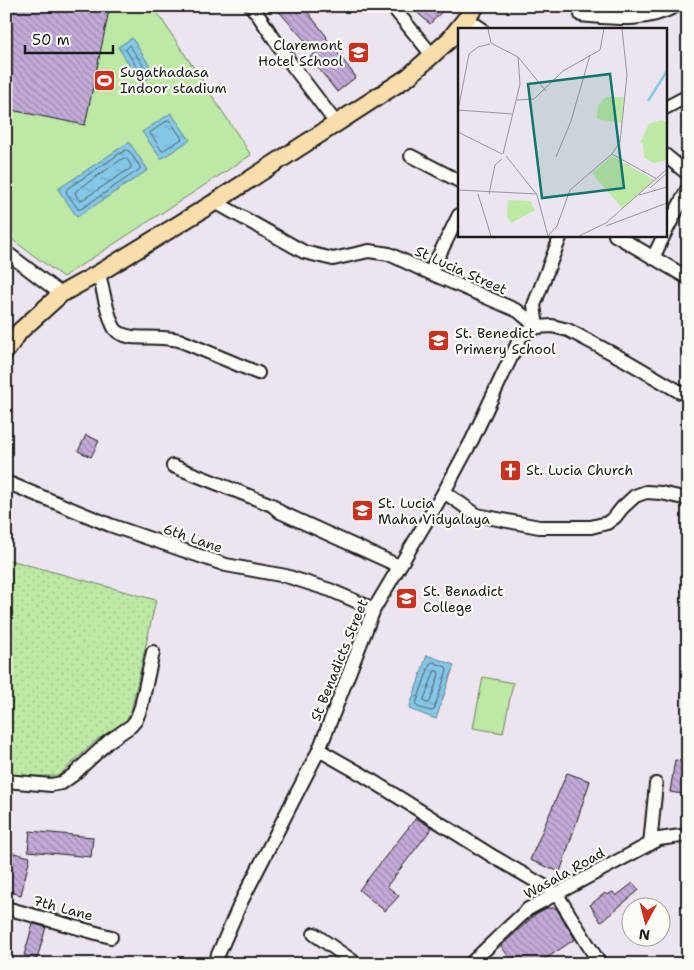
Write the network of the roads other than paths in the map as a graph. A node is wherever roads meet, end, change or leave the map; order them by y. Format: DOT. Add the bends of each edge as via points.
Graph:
graph roads {
  1 [pos="251,6"];
  2 [pos="392,6"];
  3 [pos="676,6"];
  4 [pos="471,12"];
  5 [pos="581,15"];
  6 [pos="458,28"];
  7 [pos="481,28"];
  8 [pos="458,29"];
  9 [pos="432,55"];
  10 [pos="688,96"];
  11 [pos="666,107"];
  12 [pos="336,123"];
  13 [pos="410,156"];
  14 [pos="666,156"];
  15 [pos="688,174"];
  16 [pos="458,180"];
  17 [pos="688,188"];
  18 [pos="215,202"];
  19 [pos="458,217"];
  20 [pos="666,232"];
  21 [pos="561,236"];
  22 [pos="617,236"];
  23 [pos="664,236"];
  24 [pos="6,252"];
  25 [pos="653,258"];
  26 [pos="99,273"];
  27 [pos="430,273"];
  28 [pos="688,278"];
  29 [pos="61,294"];
  30 [pos="537,326"];
  31 [pos="6,351"];
  32 [pos="258,373"];
  33 [pos="688,395"];
  34 [pos="173,466"];
  35 [pos="6,482"];
  36 [pos="444,492"];
  37 [pos="688,499"];
  38 [pos="399,566"];
  39 [pos="374,610"];
  40 [pos="153,652"];
  41 [pos="319,750"];
  42 [pos="6,781"];
  43 [pos="656,784"];
  44 [pos="688,835"];
  45 [pos="650,844"];
  46 [pos="556,893"];
  47 [pos="6,908"];
  48 [pos="314,934"];
  49 [pos="111,937"];
  50 [pos="214,964"];
  51 [pos="357,964"];
  52 [pos="470,964"];
  53 [pos="600,964"];
  1 -- 12 [label="street"];
  2 -- 9 [label="street"];
  3 -- 5 [label="street" via="645,18"];
  4 -- 6 [label="main road"];
  4 -- 7 [label="street"];
  8 -- 9 [label="main road"];
  9 -- 12 [label="main road" via="408,77"];
  10 -- 11 [label="street"];
  12 -- 18 [label="main road"];
  13 -- 16 [label="street"];
  14 -- 15 [label="street"];
  17 -- 20 [label="street"];
  18 -- 26 [label="main road"];
  18 -- 27 [label="street, St Lucia Street" via="304,252 333,259 369,251 389,254"];
  19 -- 27 [label="street"];
  21 -- 30 [label="street" via="534,305"];
  22 -- 25 [label="street"];
  23 -- 25 [label="street"];
  24 -- 29 [label="street"];
  25 -- 28 [label="street"];
  26 -- 29 [label="main road"];
  26 -- 32 [label="street" via="116,330 131,337 179,340"];
  27 -- 30 [label="street, St Lucia Street" via="518,311"];
  29 -- 31 [label="main road" via="20,331"];
  30 -- 33 [label="street" via="568,330"];
  30 -- 36 [label="street, St Benadicts Street" via="521,336"];
  34 -- 38 [label="street" via="272,505 280,512"];
  35 -- 39 [label="street, 6th Lane" via="118,528 226,565 286,576 330,590"];
  36 -- 37 [label="street" via="477,515 539,527 591,527 607,523 635,496 646,492"];
  36 -- 38 [label="street, St Benadicts Street"];
  38 -- 39 [label="street, St Benadicts Street"];
  39 -- 41 [label="street, St Benadicts Street"];
  40 -- 42 [label="street" via="141,707 131,726 62,783"];
  41 -- 46 [label="street"];
  41 -- 50 [label="street, St Benadicts Street" via="241,902"];
  43 -- 45 [label="street"];
  44 -- 45 [label="street, Wasala Road" via="659,839"];
  45 -- 46 [label="street, Wasala Road"];
  46 -- 52 [label="street, Wasala Road" via="528,909"];
  46 -- 53 [label="street"];
  47 -- 49 [label="street, 7th Lane"];
  48 -- 51 [label="street"];
}
